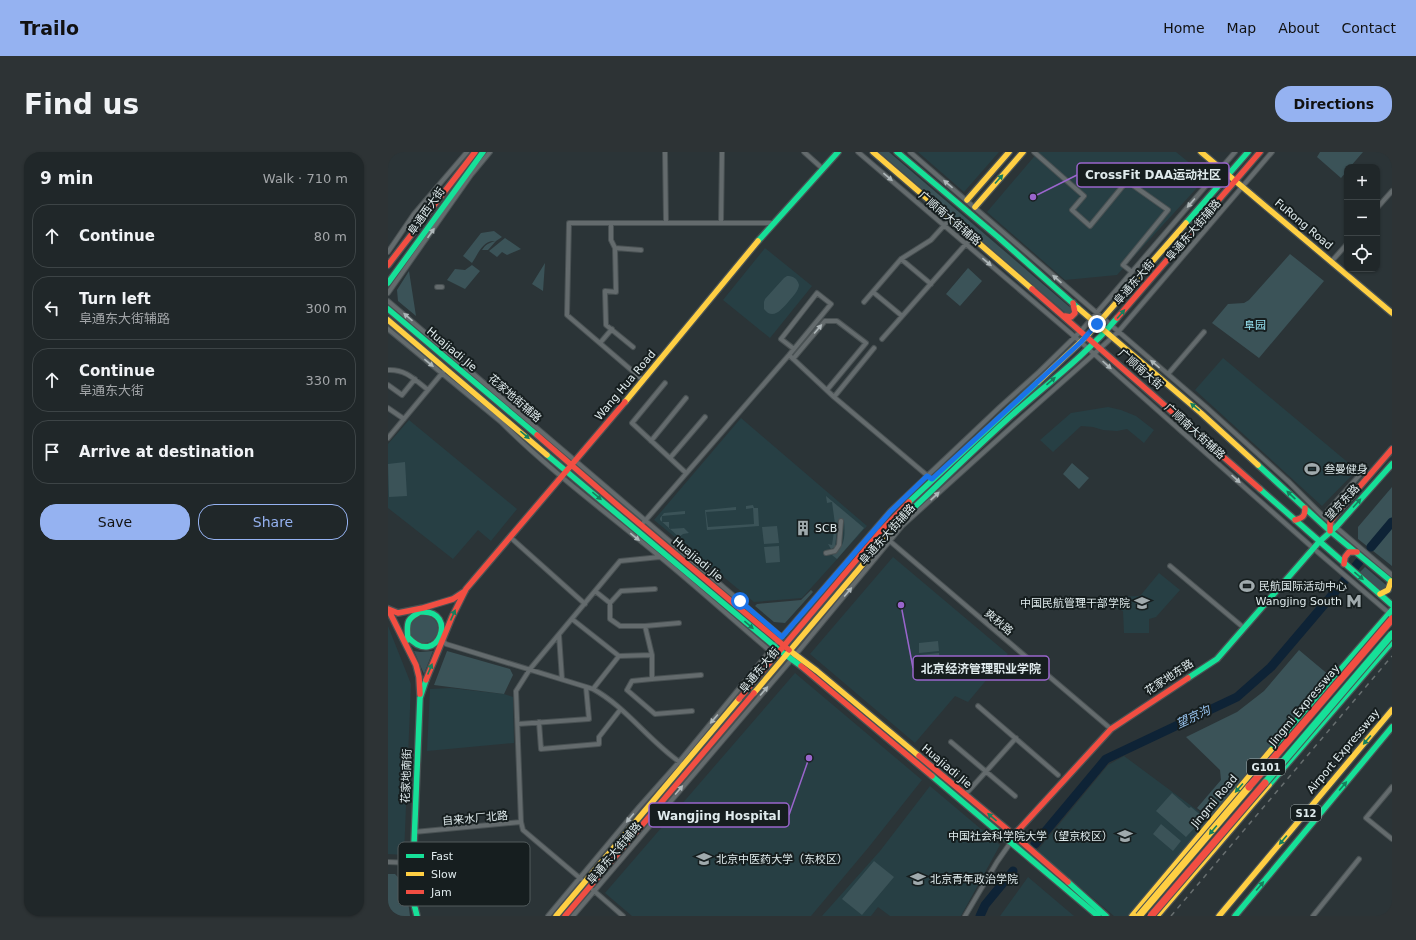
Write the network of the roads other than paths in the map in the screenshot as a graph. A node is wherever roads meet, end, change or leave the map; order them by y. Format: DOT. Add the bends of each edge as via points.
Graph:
graph roads {
  1 [pos="467,152"];
  2 [pos="476,152"];
  3 [pos="483,152"];
  4 [pos="490,152"];
  5 [pos="665,152"];
  6 [pos="722,152"];
  7 [pos="804,152"];
  8 [pos="838,152"];
  9 [pos="858,152"];
  10 [pos="873,152"];
  11 [pos="897,152"];
  12 [pos="910,152"];
  13 [pos="1009,152"];
  14 [pos="1023,152"];
  15 [pos="1034,152"];
  16 [pos="1201,152"];
  17 [pos="1235,152"];
  18 [pos="1248,152"];
  19 [pos="1260,152"];
  20 [pos="1272,152"];
  21 [pos="1221,168"];
  22 [pos="823,169"];
  23 [pos="1229,175"];
  24 [pos="1236,181"];
  25 [pos="1242,187"];
  26 [pos="975,191"];
  27 [pos="1392,191"];
  28 [pos="982,198"];
  29 [pos="967,200"];
  30 [pos="1380,205"];
  31 [pos="975,207"];
  32 [pos="950,219"];
  33 [pos="666,222"];
  34 [pos="611,223"];
  35 [pos="720,223"];
  36 [pos="773,223"];
  37 [pos="944,225"];
  38 [pos="1001,235"];
  39 [pos="972,237"];
  40 [pos="966,244"];
  41 [pos="1344,247"];
  42 [pos="615,248"];
  43 [pos="641,250"];
  44 [pos="388,252"];
  45 [pos="901,259"];
  46 [pos="1331,262"];
  47 [pos="388,265"];
  48 [pos="1132,272"];
  49 [pos="388,283"];
  50 [pos="931,284"];
  51 [pos="437,287"];
  52 [pos="442,287"];
  53 [pos="873,292"];
  54 [pos="388,293"];
  55 [pos="388,300"];
  56 [pos="864,302"];
  57 [pos="1073,304"];
  58 [pos="388,309"];
  59 [pos="1392,313"];
  60 [pos="902,316"];
  61 [pos="1063,316"];
  62 [pos="1097,319"];
  63 [pos="388,320"];
  64 [pos="1108,328"];
  65 [pos="388,329"];
  66 [pos="612,329"];
  67 [pos="1081,331"];
  68 [pos="1118,332"];
  69 [pos="1204,332"];
  70 [pos="1087,336"];
  71 [pos="1075,337"];
  72 [pos="1112,337"];
  73 [pos="882,340"];
  74 [pos="1081,342"];
  75 [pos="600,343"];
  76 [pos="1094,343"];
  77 [pos="633,348"];
  78 [pos="874,348"];
  79 [pos="1088,348"];
  80 [pos="1100,348"];
  81 [pos="794,350"];
  82 [pos="789,354"];
  83 [pos="1094,354"];
  84 [pos="793,358"];
  85 [pos="388,370"];
  86 [pos="444,371"];
  87 [pos="1168,374"];
  88 [pos="415,380"];
  89 [pos="643,380"];
  90 [pos="665,383"];
  91 [pos="388,385"];
  92 [pos="428,390"];
  93 [pos="827,390"];
  94 [pos="834,397"];
  95 [pos="686,398"];
  96 [pos="388,408"];
  97 [pos="705,417"];
  98 [pos="404,419"];
  99 [pos="388,438"];
  100 [pos="651,441"];
  101 [pos="1392,448"];
  102 [pos="670,458"];
  103 [pos="1392,464"];
  104 [pos="572,466"];
  105 [pos="1365,469"];
  106 [pos="686,473"];
  107 [pos="562,477"];
  108 [pos="929,478"];
  109 [pos="1305,508"];
  110 [pos="1323,516"];
  111 [pos="1295,520"];
  112 [pos="841,521"];
  113 [pos="643,523"];
  114 [pos="1332,526"];
  115 [pos="877,530"];
  116 [pos="510,536"];
  117 [pos="888,540"];
  118 [pos="1318,542"];
  119 [pos="1313,548"];
  120 [pos="1357,552"];
  121 [pos="826,553"];
  122 [pos="668,556"];
  123 [pos="660,557"];
  124 [pos="1344,564"];
  125 [pos="1170,566"];
  126 [pos="1392,580"];
  127 [pos="466,589"];
  128 [pos="655,589"];
  129 [pos="596,591"];
  130 [pos="1380,594"];
  131 [pos="610,603"];
  132 [pos="585,604"];
  133 [pos="1392,604"];
  134 [pos="429,606"];
  135 [pos="388,609"];
  136 [pos="406,612"];
  137 [pos="419,612"];
  138 [pos="1391,614"];
  139 [pos="572,619"];
  140 [pos="679,623"];
  141 [pos="645,626"];
  142 [pos="398,627"];
  143 [pos="1244,628"];
  144 [pos="1392,634"];
  145 [pos="407,635"];
  146 [pos="559,635"];
  147 [pos="442,638"];
  148 [pos="1392,642"];
  149 [pos="778,645"];
  150 [pos="408,648"];
  151 [pos="652,655"];
  152 [pos="791,655"];
  153 [pos="619,656"];
  154 [pos="530,670"];
  155 [pos="701,675"];
  156 [pos="562,679"];
  157 [pos="652,679"];
  158 [pos="586,687"];
  159 [pos="592,689"];
  160 [pos="420,698"];
  161 [pos="978,706"];
  162 [pos="620,710"];
  163 [pos="1392,710"];
  164 [pos="692,711"];
  165 [pos="539,722"];
  166 [pos="518,724"];
  167 [pos="1392,727"];
  168 [pos="1111,729"];
  169 [pos="1016,738"];
  170 [pos="951,742"];
  171 [pos="681,763"];
  172 [pos="987,772"];
  173 [pos="1058,774"];
  174 [pos="1392,787"];
  175 [pos="965,795"];
  176 [pos="1015,796"];
  177 [pos="521,822"];
  178 [pos="414,832"];
  179 [pos="1013,839"];
  180 [pos="1392,839"];
  181 [pos="414,842"];
  182 [pos="1359,859"];
  183 [pos="388,862"];
  184 [pos="398,862"];
  185 [pos="587,885"];
  186 [pos="414,906"];
  187 [pos="417,916"];
  188 [pos="548,916"];
  189 [pos="556,916"];
  190 [pos="565,916"];
  191 [pos="573,916"];
  192 [pos="623,916"];
  193 [pos="965,916"];
  194 [pos="1098,916"];
  195 [pos="1106,916"];
  196 [pos="1132,916"];
  197 [pos="1139,916"];
  198 [pos="1151,916"];
  199 [pos="1157,916"];
  200 [pos="1219,916"];
  201 [pos="1235,916"];
  202 [pos="1313,916"];
  1 -- 44 [label="street" via="414,214"];
  2 -- 47 [label="main road, 阜通西大街"];
  3 -- 49 [label="main road, 阜通西大街"];
  54 -- 4 [label="street, one-way"];
  5 -- 33 [label="street"];
  6 -- 35 [label="street"];
  7 -- 22 [label="street"];
  8 -- 22 [label="main road, Wang Hua Road"];
  9 -- 37 [label="street, 广顺南大街辅路, one-way"];
  10 -- 32 [label="main road, 广顺南大街"];
  11 -- 38 [label="main road, 广顺南大街"];
  29 -- 12 [label="street, one-way"];
  13 -- 26 [label="main road"];
  28 -- 14 [label="main road, one-way"];
  15 -- 48 [label="street" via="1084,196 1072,210 1090,226 1127,181 1168,210 1123,264"];
  16 -- 21 [label="main road, FuRong Road"];
  17 -- 21 [label="street, 阜通东大街辅路"];
  18 -- 23 [label="main road, 阜通东大街"];
  19 -- 24 [label="main road, 阜通东大街"];
  20 -- 25 [label="street, 阜通东大街辅路"];
  21 -- 23 [label="main road, FuRong Road"];
  21 -- 48 [label="street, 阜通东大街辅路, one-way"];
  22 -- 36 [label="main road, Wang Hua Road"];
  23 -- 24 [label="main road, FuRong Road"];
  23 -- 62 [label="main road, 阜通东大街"];
  24 -- 25 [label="main road, FuRong Road"];
  64 -- 24 [label="main road, 阜通东大街, one-way"];
  25 -- 46 [label="main road, FuRong Road"];
  25 -- 68 [label="street, 阜通东大街辅路"];
  26 -- 28 [label="main road"];
  26 -- 29 [label="main road"];
  27 -- 30 [label="street"];
  28 -- 31 [label="main road"];
  29 -- 31 [label="street"];
  31 -- 38 [label="street"];
  32 -- 37 [label="street"];
  32 -- 39 [label="main road, 广顺南大街"];
  33 -- 34 [label="street"];
  33 -- 35 [label="street"];
  34 -- 42 [label="street" via="611,240"];
  34 -- 75 [label="street" via="569,223 567,315"];
  35 -- 36 [label="street"];
  36 -- 89 [label="main road, Wang Hua Road"];
  37 -- 40 [label="street, 广顺南大街辅路"];
  37 -- 45 [label="street" via="931,240"];
  38 -- 57 [label="main road, 广顺南大街"];
  62 -- 38 [label="street, one-way"];
  39 -- 40 [label="street"];
  39 -- 61 [label="main road, 广顺南大街"];
  40 -- 50 [label="street"];
  40 -- 71 [label="street, 广顺南大街辅路, one-way"];
  41 -- 46 [label="street"];
  42 -- 43 [label="street"];
  42 -- 66 [label="street" via="616,292 605,290 606,325"];
  45 -- 50 [label="street"];
  45 -- 53 [label="street"];
  46 -- 59 [label="main road, FuRong Road"];
  48 -- 62 [label="street, 阜通东大街辅路"];
  50 -- 60 [label="street"];
  51 -- 52 [label="street"];
  53 -- 56 [label="street"];
  53 -- 60 [label="street"];
  104 -- 55 [label="street, 花家地街辅路, one-way"];
  57 -- 61 [label="main road" via="1075,313 1071,317"];
  57 -- 62 [label="main road, 广顺南大街"];
  58 -- 104 [label="main road, Huajiadi Jie"];
  60 -- 73 [label="street"];
  61 -- 67 [label="main road, 广顺南大街"];
  62 -- 64 [label="main road, 广顺南大街"];
  62 -- 67 [label="street, 阜通东大街辅路"];
  62 -- 70 [label="main road, 阜通东大街"];
  63 -- 86 [label="main road, Huajiadi Jie"];
  64 -- 68 [label="street"];
  64 -- 72 [label="main road, 广顺南大街"];
  64 -- 76 [label="main road, 阜通东大街"];
  65 -- 86 [label="street, one-way"];
  66 -- 75 [label="street"];
  66 -- 77 [label="street"];
  67 -- 70 [label="main road, 广顺南大街"];
  67 -- 71 [label="street, 阜通东大街辅路"];
  68 -- 72 [label="street, 阜通东大街辅路"];
  87 -- 68 [label="street, one-way"];
  69 -- 87 [label="street"];
  70 -- 74 [label="main road, 阜通东大街"];
  70 -- 76 [label="main road, 广顺南大街"];
  71 -- 74 [label="street, 广顺南大街辅路"];
  71 -- 108 [label="street, 阜通东大街辅路"];
  72 -- 80 [label="street, 阜通东大街辅路"];
  109 -- 72 [label="main road, 广顺南大街, one-way" via="1201,413"];
  74 -- 79 [label="street, 广顺南大街辅路"];
  74 -- 108 [label="main road, 阜通东大街"];
  75 -- 89 [label="street"];
  76 -- 79 [label="main road, 阜通东大街"];
  76 -- 80 [label="main road, 广顺南大街"];
  78 -- 94 [label="street"];
  79 -- 83 [label="street, 广顺南大街辅路"];
  117 -- 79 [label="main road, 阜通东大街, one-way" via="899,522 1011,416"];
  80 -- 83 [label="street, 阜通东大街辅路"];
  80 -- 111 [label="main road, 广顺南大街"];
  81 -- 81 [label="street" via="831,304 817,294 781,339"];
  81 -- 82 [label="street"];
  82 -- 84 [label="street"];
  82 -- 106 [label="street"];
  117 -- 83 [label="street, 阜通东大街辅路, one-way"];
  83 -- 119 [label="street, 广顺南大街辅路, one-way"];
  84 -- 93 [label="street"];
  84 -- 93 [label="street, one-way" via="825,321 837,321 866,343"];
  85 -- 88 [label="street" via="403,372"];
  86 -- 92 [label="street"];
  86 -- 104 [label="main road, Huajiadi Jie, one-way"];
  86 -- 107 [label="street"];
  87 -- 110 [label="street" via="1289,482"];
  88 -- 91 [label="street" via="402,395"];
  88 -- 92 [label="street"];
  89 -- 104 [label="main road, Wang Hua Road"];
  90 -- 100 [label="street" via="632,423"];
  92 -- 98 [label="street"];
  93 -- 94 [label="street"];
  94 -- 108 [label="street"];
  95 -- 100 [label="street"];
  96 -- 98 [label="street"];
  97 -- 102 [label="street"];
  98 -- 99 [label="street"];
  100 -- 102 [label="street"];
  101 -- 114 [label="main road, 望京东路"];
  102 -- 106 [label="street"];
  114 -- 103 [label="main road, 望京东路, one-way"];
  104 -- 107 [label="main road, Wang Hua Road"];
  104 -- 113 [label="main road, Huajiadi Jie"];
  104 -- 122 [label="main road, Huajiadi Jie, one-way"];
  105 -- 110 [label="street"];
  106 -- 113 [label="street"];
  107 -- 116 [label="main road, Wang Hua Road"];
  107 -- 123 [label="street, one-way"];
  108 -- 115 [label="main road, 阜通东大街" via="904,506"];
  109 -- 111 [label="main road" via="1302,518"];
  109 -- 114 [label="main road, 广顺南大街"];
  110 -- 114 [label="street"];
  111 -- 118 [label="main road, 广顺南大街"];
  112 -- 121 [label="street" via="839,545 835,551"];
  113 -- 149 [label="main road, Huajiadi Jie"];
  114 -- 118 [label="main road, 花家地东路"];
  114 -- 120 [label="main road, 广顺南大街"];
  114 -- 126 [label="street"];
  115 -- 117 [label="street, 爽秋路"];
  115 -- 149 [label="main road, 阜通东大街"];
  115 -- 149 [label="street, 阜通东大街辅路" via="832,575"];
  116 -- 127 [label="main road, Wang Hua Road"];
  116 -- 132 [label="street"];
  152 -- 117 [label="main road, 阜通东大街, one-way"];
  117 -- 168 [label="street, 爽秋路"];
  118 -- 119 [label="main road, 花家地东路"];
  118 -- 124 [label="main road, 广顺南大街"];
  119 -- 138 [label="street, 广顺南大街辅路"];
  119 -- 143 [label="main road, 花家地东路"];
  120 -- 124 [label="main road" via="1349,552 1344,556"];
  120 -- 126 [label="main road, 广顺南大街"];
  122 -- 123 [label="street"];
  122 -- 149 [label="main road, Huajiadi Jie, one-way"];
  123 -- 129 [label="street" via="620,561"];
  123 -- 149 [label="street"];
  124 -- 130 [label="main road, 广顺南大街, one-way"];
  125 -- 143 [label="street"];
  126 -- 130 [label="main road" via="1387,593"];
  127 -- 134 [label="main road" via="453,599"];
  147 -- 127 [label="main road, Wang Hua Road, one-way"];
  128 -- 131 [label="street" via="621,591"];
  129 -- 131 [label="street"];
  129 -- 132 [label="street"];
  130 -- 133 [label="main road, 广顺南大街"];
  131 -- 141 [label="street" via="610,619 620,626"];
  132 -- 139 [label="street"];
  134 -- 136 [label="main road"];
  134 -- 137 [label="main road"];
  135 -- 136 [label="main road" via="398,613"];
  135 -- 142 [label="main road"];
  136 -- 137 [label="main road"];
  137 -- 145 [label="main road" via="407,623"];
  137 -- 147 [label="main road" via="436,616 442,627"];
  138 -- 196 [label="main road, Jingmi Road / G101, one-way" via="1215,816"];
  138 -- 197 [label="main road, Jingmi Expressway / G101, one-way, bridge"];
  139 -- 146 [label="street"];
  139 -- 153 [label="street"];
  140 -- 141 [label="street"];
  141 -- 151 [label="street"];
  142 -- 145 [label="main road"];
  142 -- 150 [label="main road"];
  143 -- 168 [label="main road, 花家地东路" via="1217,659"];
  144 -- 198 [label="main road, Jingmi Expressway / G101, bridge"];
  145 -- 147 [label="main road" via="414,644 425,647"];
  145 -- 150 [label="main road"];
  146 -- 154 [label="street"];
  146 -- 156 [label="street"];
  147 -- 154 [label="street" via="446,644"];
  160 -- 147 [label="main road, 花家地南街, one-way"];
  148 -- 199 [label="main road, G101"];
  149 -- 152 [label="main road, Huajiadi Jie"];
  149 -- 171 [label="main road, 阜通东大街, one-way"];
  150 -- 160 [label="main road" via="418,671"];
  151 -- 153 [label="street"];
  151 -- 157 [label="street"];
  152 -- 175 [label="main road, Huajiadi Jie"];
  152 -- 179 [label="main road, Huajiadi Jie"];
  185 -- 152 [label="main road, 阜通东大街, one-way"];
  153 -- 159 [label="street"];
  154 -- 156 [label="street"];
  154 -- 166 [label="street" via="516,691"];
  155 -- 157 [label="street"];
  156 -- 158 [label="street"];
  157 -- 164 [label="street" via="632,681 627,690 655,714"];
  158 -- 159 [label="street"];
  158 -- 165 [label="street" via="589,719"];
  159 -- 162 [label="street" via="601,693"];
  160 -- 178 [label="main road, 花家地南街"];
  161 -- 169 [label="street"];
  162 -- 165 [label="street" via="598,737 599,744 542,749"];
  162 -- 171 [label="street"];
  163 -- 200 [label="main road, Airport Expressway / S12, one-way"];
  165 -- 166 [label="street"];
  166 -- 177 [label="street"];
  201 -- 167 [label="main road, Airport Expressway / S12, one-way"];
  168 -- 179 [label="main road, 花家地东路"];
  169 -- 172 [label="street"];
  169 -- 173 [label="street"];
  170 -- 172 [label="street"];
  171 -- 185 [label="main road, 阜通东大街, one-way"];
  172 -- 175 [label="street"];
  172 -- 176 [label="street"];
  174 -- 180 [label="street" via="1366,818"];
  179 -- 175 [label="main road, Huajiadi Jie, one-way"];
  177 -- 178 [label="street, 自来水厂北路"];
  177 -- 185 [label="street, 自来水厂北路" via="523,830"];
  178 -- 181 [label="main road, 花家地南街"];
  179 -- 193 [label="street"];
  179 -- 194 [label="main road, Huajiadi Jie"];
  179 -- 195 [label="main road, Huajiadi Jie"];
  182 -- 202 [label="street"];
  183 -- 184 [label="street"];
  185 -- 188 [label="street, 阜通东大街辅路"];
  185 -- 189 [label="main road, 阜通东大街"];
  185 -- 190 [label="main road, 阜通东大街"];
  185 -- 191 [label="street, 阜通东大街辅路"];
  185 -- 192 [label="street, 自来水厂北路"];
  186 -- 187 [label="main road, 花家地南街"];
}
